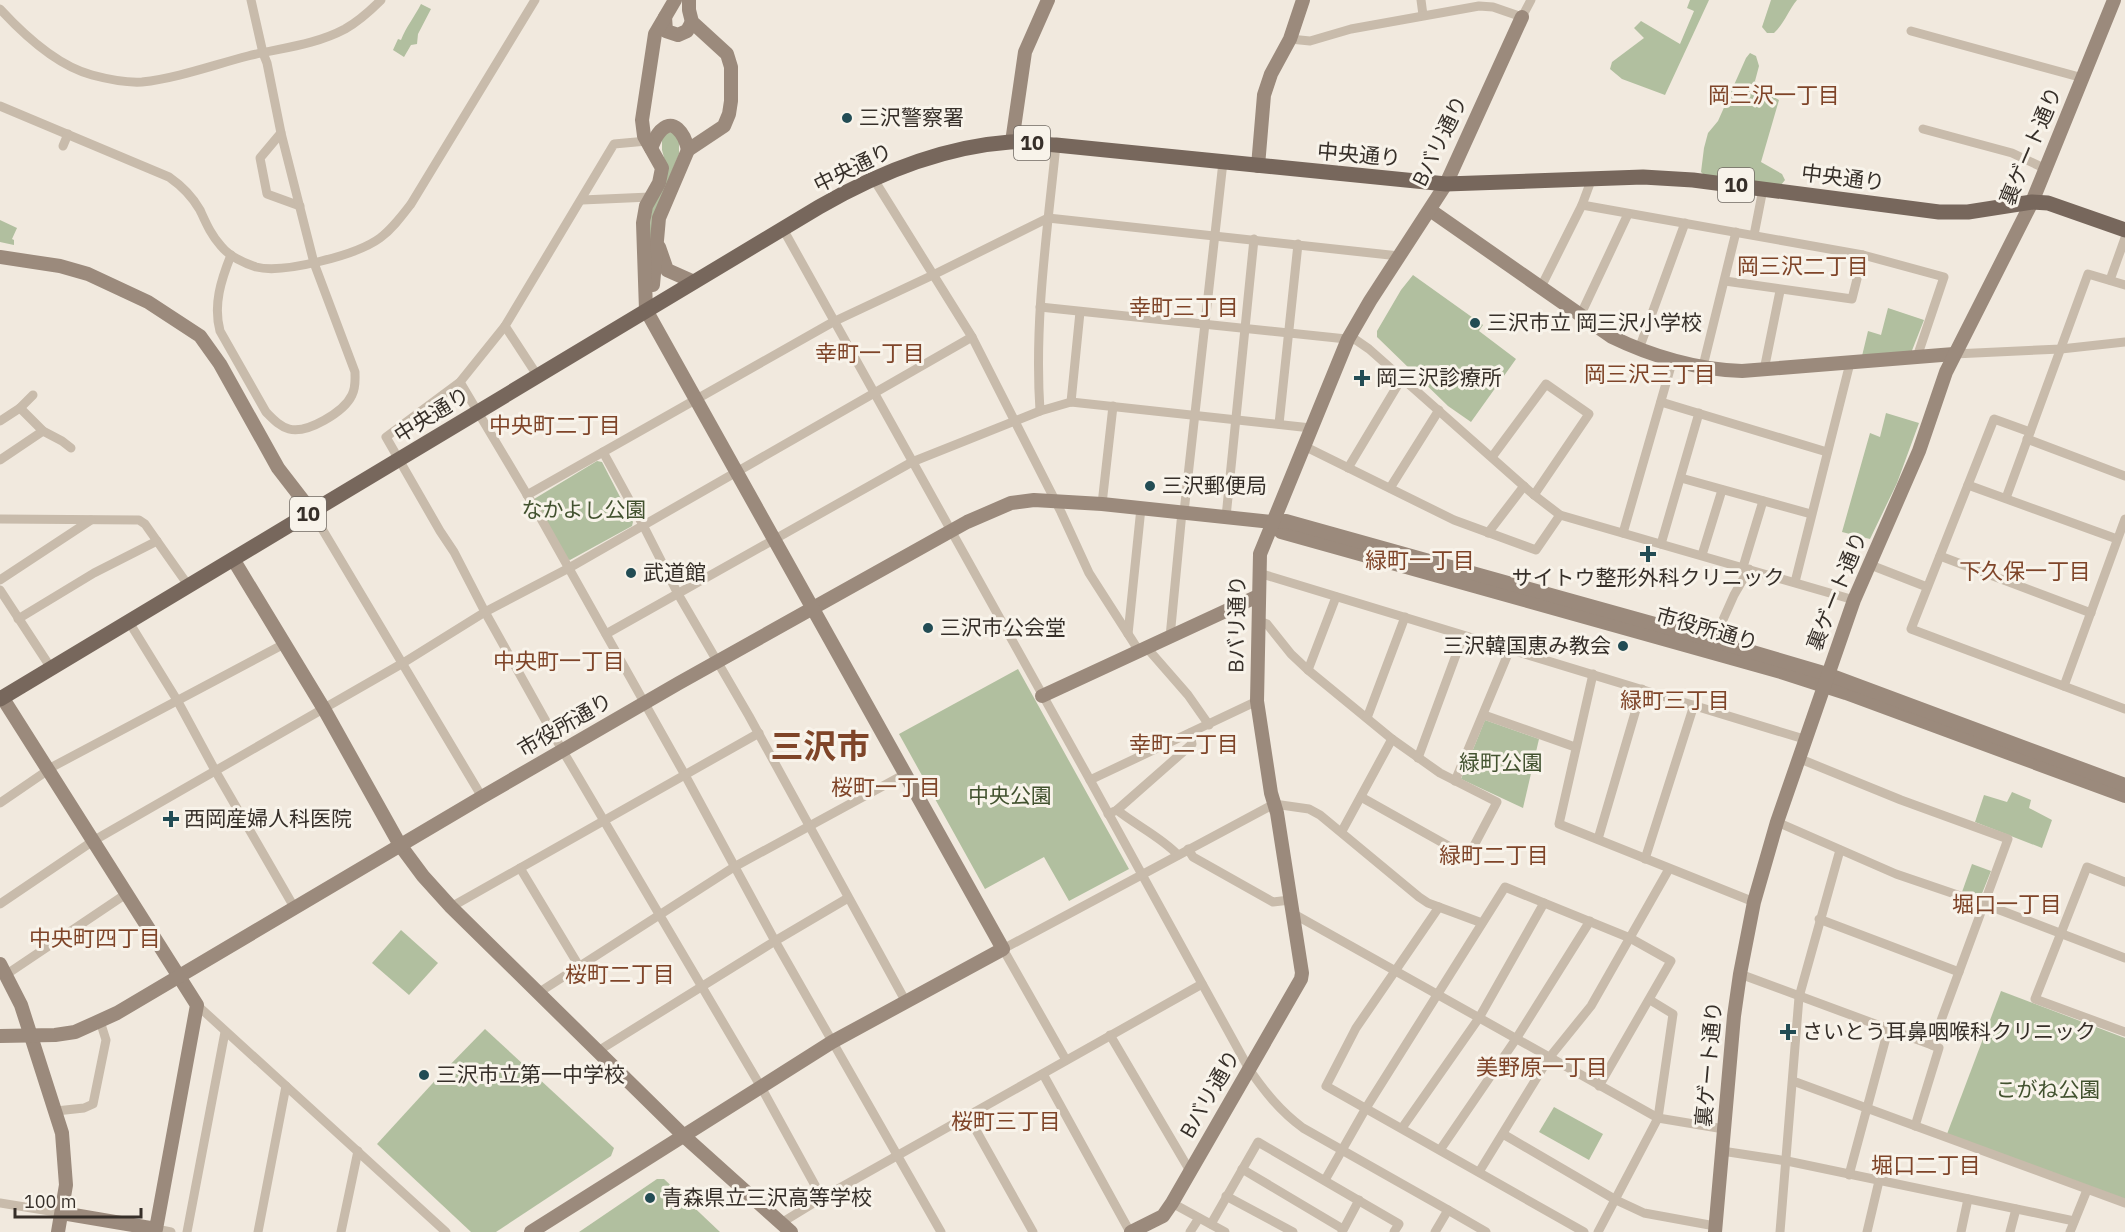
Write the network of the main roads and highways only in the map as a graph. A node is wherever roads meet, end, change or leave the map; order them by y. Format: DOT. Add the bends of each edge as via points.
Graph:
graph roads {
  1 [pos="2125,230"];
  2 [pos="1,697"];
  1 -- 2 [label="main road, 中央通り / 10" via="2048,203 1939,212 1643,177 1446,184 1011,142 945,153 873,178 783,229"];
}
